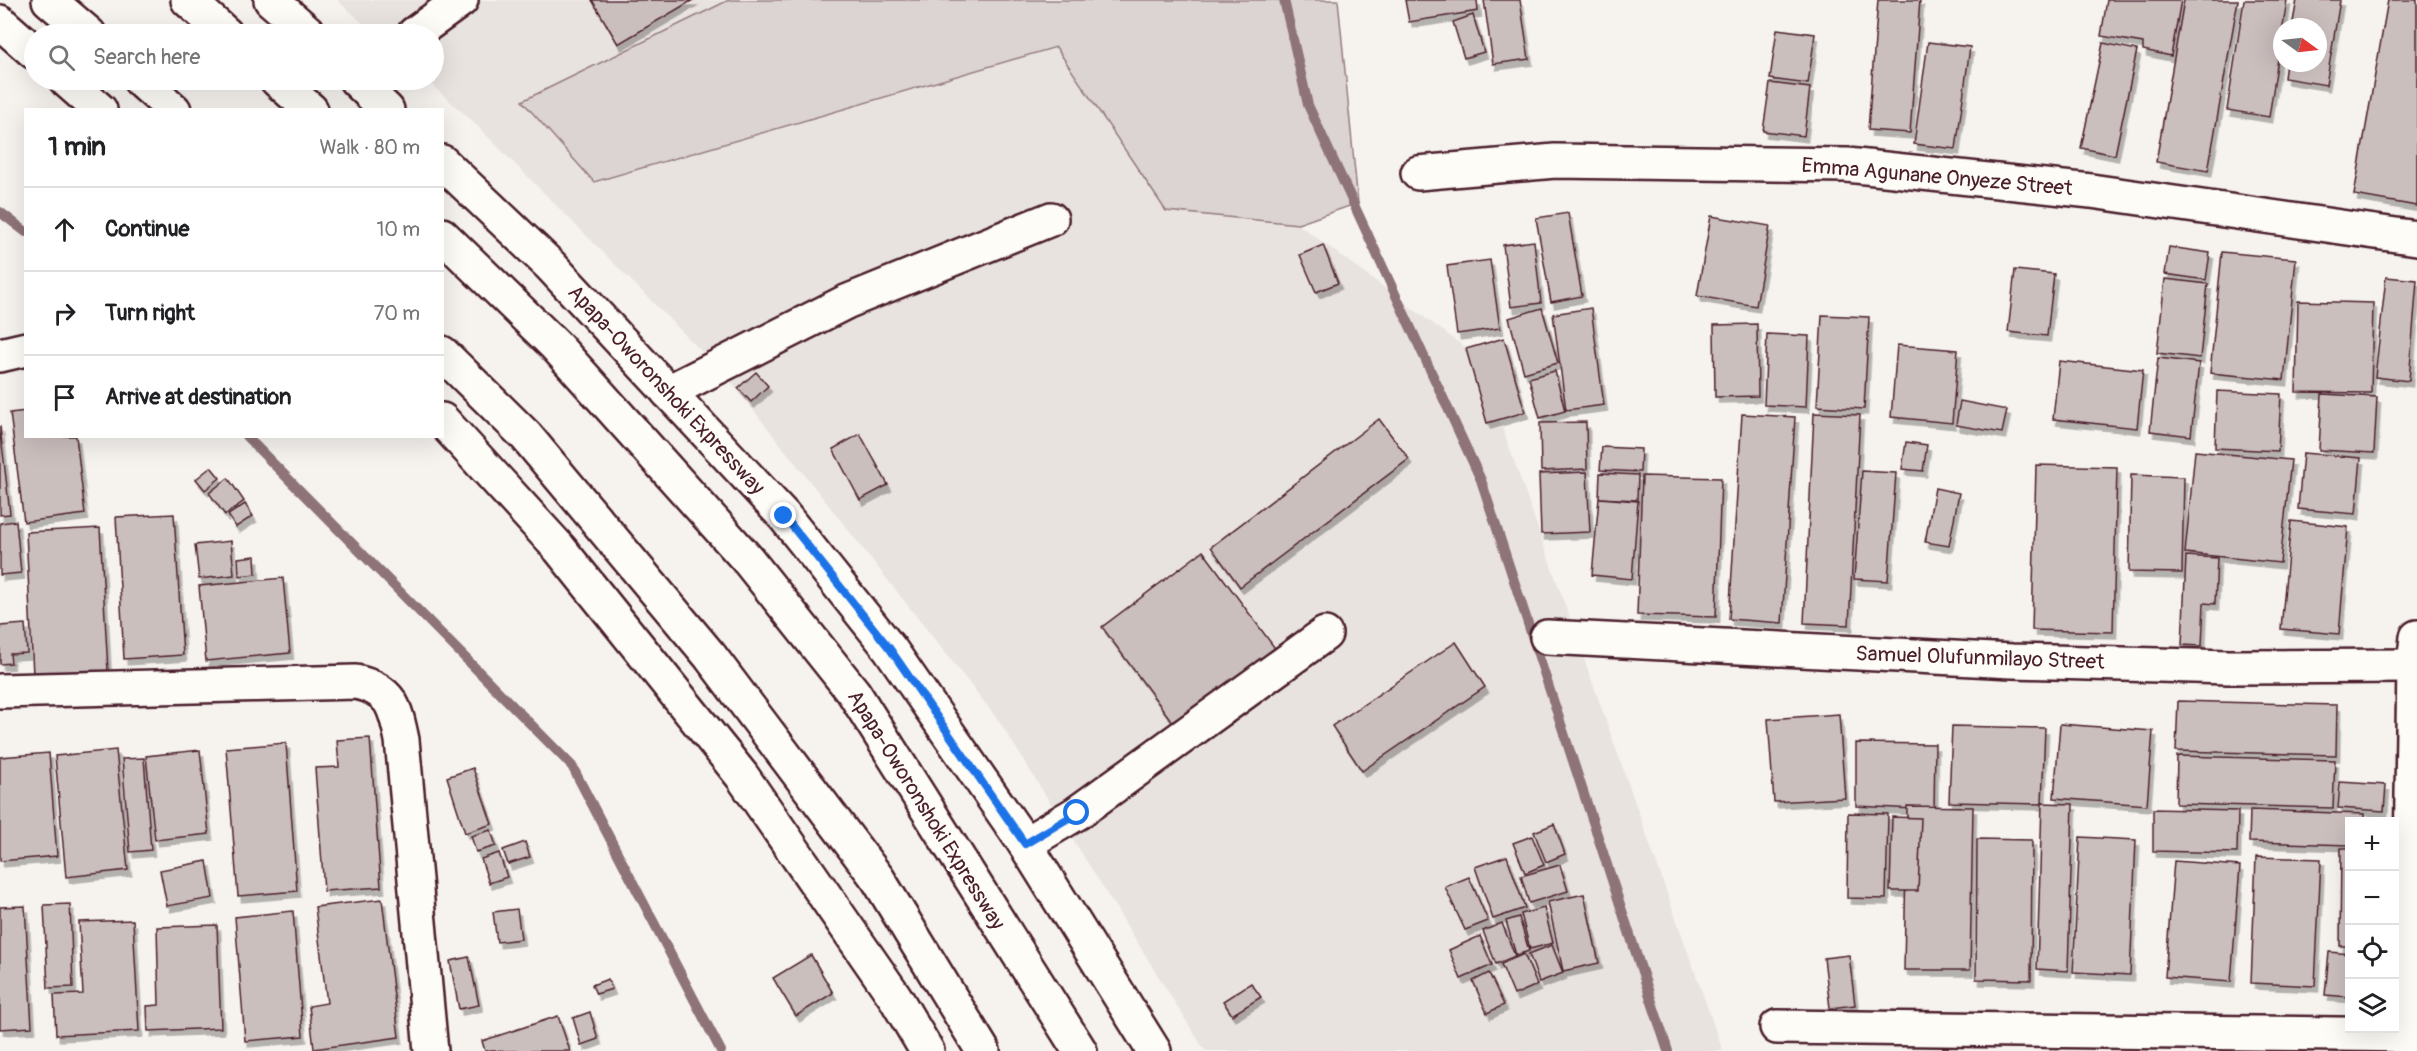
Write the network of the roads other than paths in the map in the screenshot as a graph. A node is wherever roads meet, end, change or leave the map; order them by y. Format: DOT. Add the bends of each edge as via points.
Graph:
graph roads {
  1 [pos="49,0"];
  2 [pos="188,0"];
  3 [pos="271,0"];
  4 [pos="443,5"];
  5 [pos="0,22"];
  6 [pos="77,24"];
  7 [pos="215,24"];
  8 [pos="299,24"];
  9 [pos="424,24"];
  10 [pos="24,43"];
  11 [pos="77,90"];
  12 [pos="151,90"];
  13 [pos="288,90"];
  14 [pos="366,90"];
  15 [pos="98,108"];
  16 [pos="172,108"];
  17 [pos="309,108"];
  18 [pos="385,108"];
  19 [pos="444,164"];
  20 [pos="1418,173"];
  21 [pos="1051,219"];
  22 [pos="444,236"];
  23 [pos="2417,238"];
  24 [pos="24,349"];
  25 [pos="0,355"];
  26 [pos="444,355"];
  27 [pos="668,392"];
  28 [pos="444,422"];
  29 [pos="1325,634"];
  30 [pos="1547,637"];
  31 [pos="2416,652"];
  32 [pos="0,691"];
  33 [pos="1025,844"];
  34 [pos="1777,1027"];
  35 [pos="2411,1040"];
  36 [pos="431,1051"];
  37 [pos="927,1051"];
  38 [pos="983,1051"];
  39 [pos="1080,1051"];
  40 [pos="1154,1051"];
  1 -- 6 [label="main road"];
  2 -- 7 [label="main road"];
  3 -- 8 [label="main road"];
  4 -- 9 [label="main road"];
  5 -- 10 [label="main road"];
  11 -- 15 [label="main road"];
  12 -- 16 [label="main road"];
  13 -- 17 [label="main road"];
  14 -- 18 [label="main road"];
  19 -- 27 [label="main road, Apapa-Oworonshoki Expressway" via="550,265"];
  20 -- 23 [label="main road, Emma Agunane Onyeze Street" via="1555,161 1847,165 2091,191"];
  21 -- 27 [label="main road" via="846,302"];
  22 -- 39 [label="main road, Apapa-Oworonshoki Expressway" via="555,345 679,482 748,560 854,693"];
  24 -- 25 [label="main road"];
  26 -- 38 [label="main road" via="526,436 710,656 878,879"];
  27 -- 33 [label="main road, Apapa-Oworonshoki Expressway" via="784,516 890,649"];
  28 -- 37 [label="main road" via="559,548 742,776 895,997"];
  29 -- 33 [label="main road" via="1077,813"];
  30 -- 31 [label="main road, Samuel Olufunmilayo Street" via="2012,661 2229,667"];
  31 -- 35 [label="main road"];
  32 -- 36 [label="main road" via="356,682 375,686 396,711 402,740"];
  33 -- 40 [label="main road, Apapa-Oworonshoki Expressway"];
  34 -- 35 [label="main road"];
}
